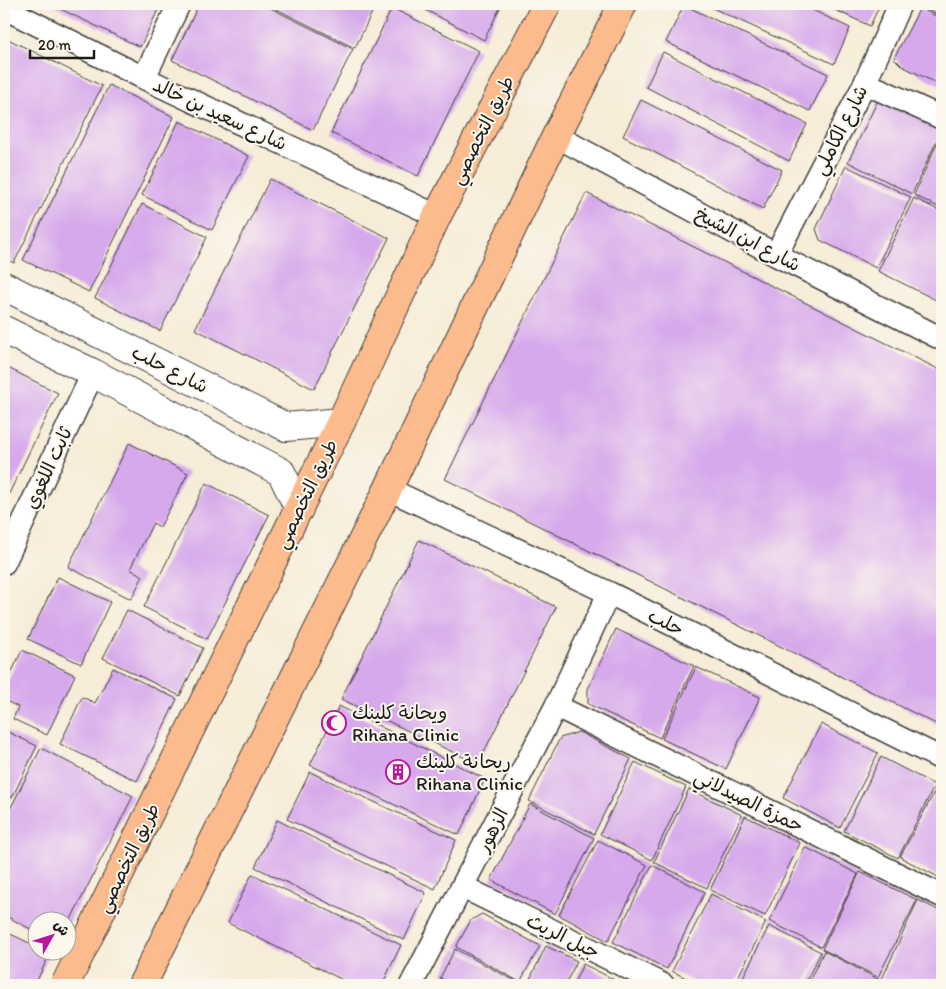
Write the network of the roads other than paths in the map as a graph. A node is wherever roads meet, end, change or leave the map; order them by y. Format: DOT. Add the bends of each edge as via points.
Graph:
graph roads {
  1 [pos="179,4"];
  2 [pos="547,4"];
  3 [pos="623,4"];
  4 [pos="900,4"];
  5 [pos="4,8"];
  6 [pos="144,78"];
  7 [pos="865,83"];
  8 [pos="942,118"];
  9 [pos="556,136"];
  10 [pos="437,216"];
  11 [pos="776,255"];
  12 [pos="4,286"];
  13 [pos="4,330"];
  14 [pos="942,339"];
  15 [pos="93,373"];
  16 [pos="222,395"];
  17 [pos="342,422"];
  18 [pos="205,432"];
  19 [pos="388,489"];
  20 [pos="299,509"];
  21 [pos="4,563"];
  22 [pos="609,593"];
  23 [pos="556,706"];
  24 [pos="942,759"];
  25 [pos="463,887"];
  26 [pos="942,896"];
  27 [pos="65,985"];
  28 [pos="142,985"];
  29 [pos="411,985"];
  30 [pos="663,985"];
  1 -- 6 [label="street"];
  2 -- 10 [label="main road, طريق التخصصي"];
  3 -- 9 [label="main road"];
  4 -- 7 [label="street, شارع الكاملي"];
  5 -- 6 [label="street, شارع سعيد بن خالد"];
  6 -- 10 [label="street, شارع سعيد بن خالد"];
  7 -- 8 [label="street"];
  7 -- 11 [label="street, شارع الكاملي"];
  9 -- 11 [label="street, شارع ابن الشيخ"];
  9 -- 19 [label="main road"];
  10 -- 17 [label="main road, طريق التخصصي"];
  11 -- 14 [label="street, شارع ابن الشيخ"];
  12 -- 16 [label="street, شارع حلب"];
  13 -- 15 [label="street, شارع حلب"];
  15 -- 18 [label="street, شارع حلب"];
  15 -- 21 [label="street, ثابت اللغوي"];
  16 -- 17 [label="street, شارع حلب" via="286,427"];
  16 -- 18 [label="street" via="256,418 259,427 248,440"];
  17 -- 20 [label="main road, طريق التخصصي"];
  18 -- 20 [label="street, شارع حلب" via="281,472"];
  19 -- 22 [label="street, حلب"];
  19 -- 28 [label="main road"];
  20 -- 27 [label="main road, طريق التخصصي"];
  22 -- 23 [label="street, الزهور"];
  22 -- 24 [label="street, حلب"];
  23 -- 25 [label="street, الزهور"];
  23 -- 26 [label="street, حمزة الصيدلاني"];
  25 -- 29 [label="street, الزهور"];
  25 -- 30 [label="street, جبل الريث"];
}
